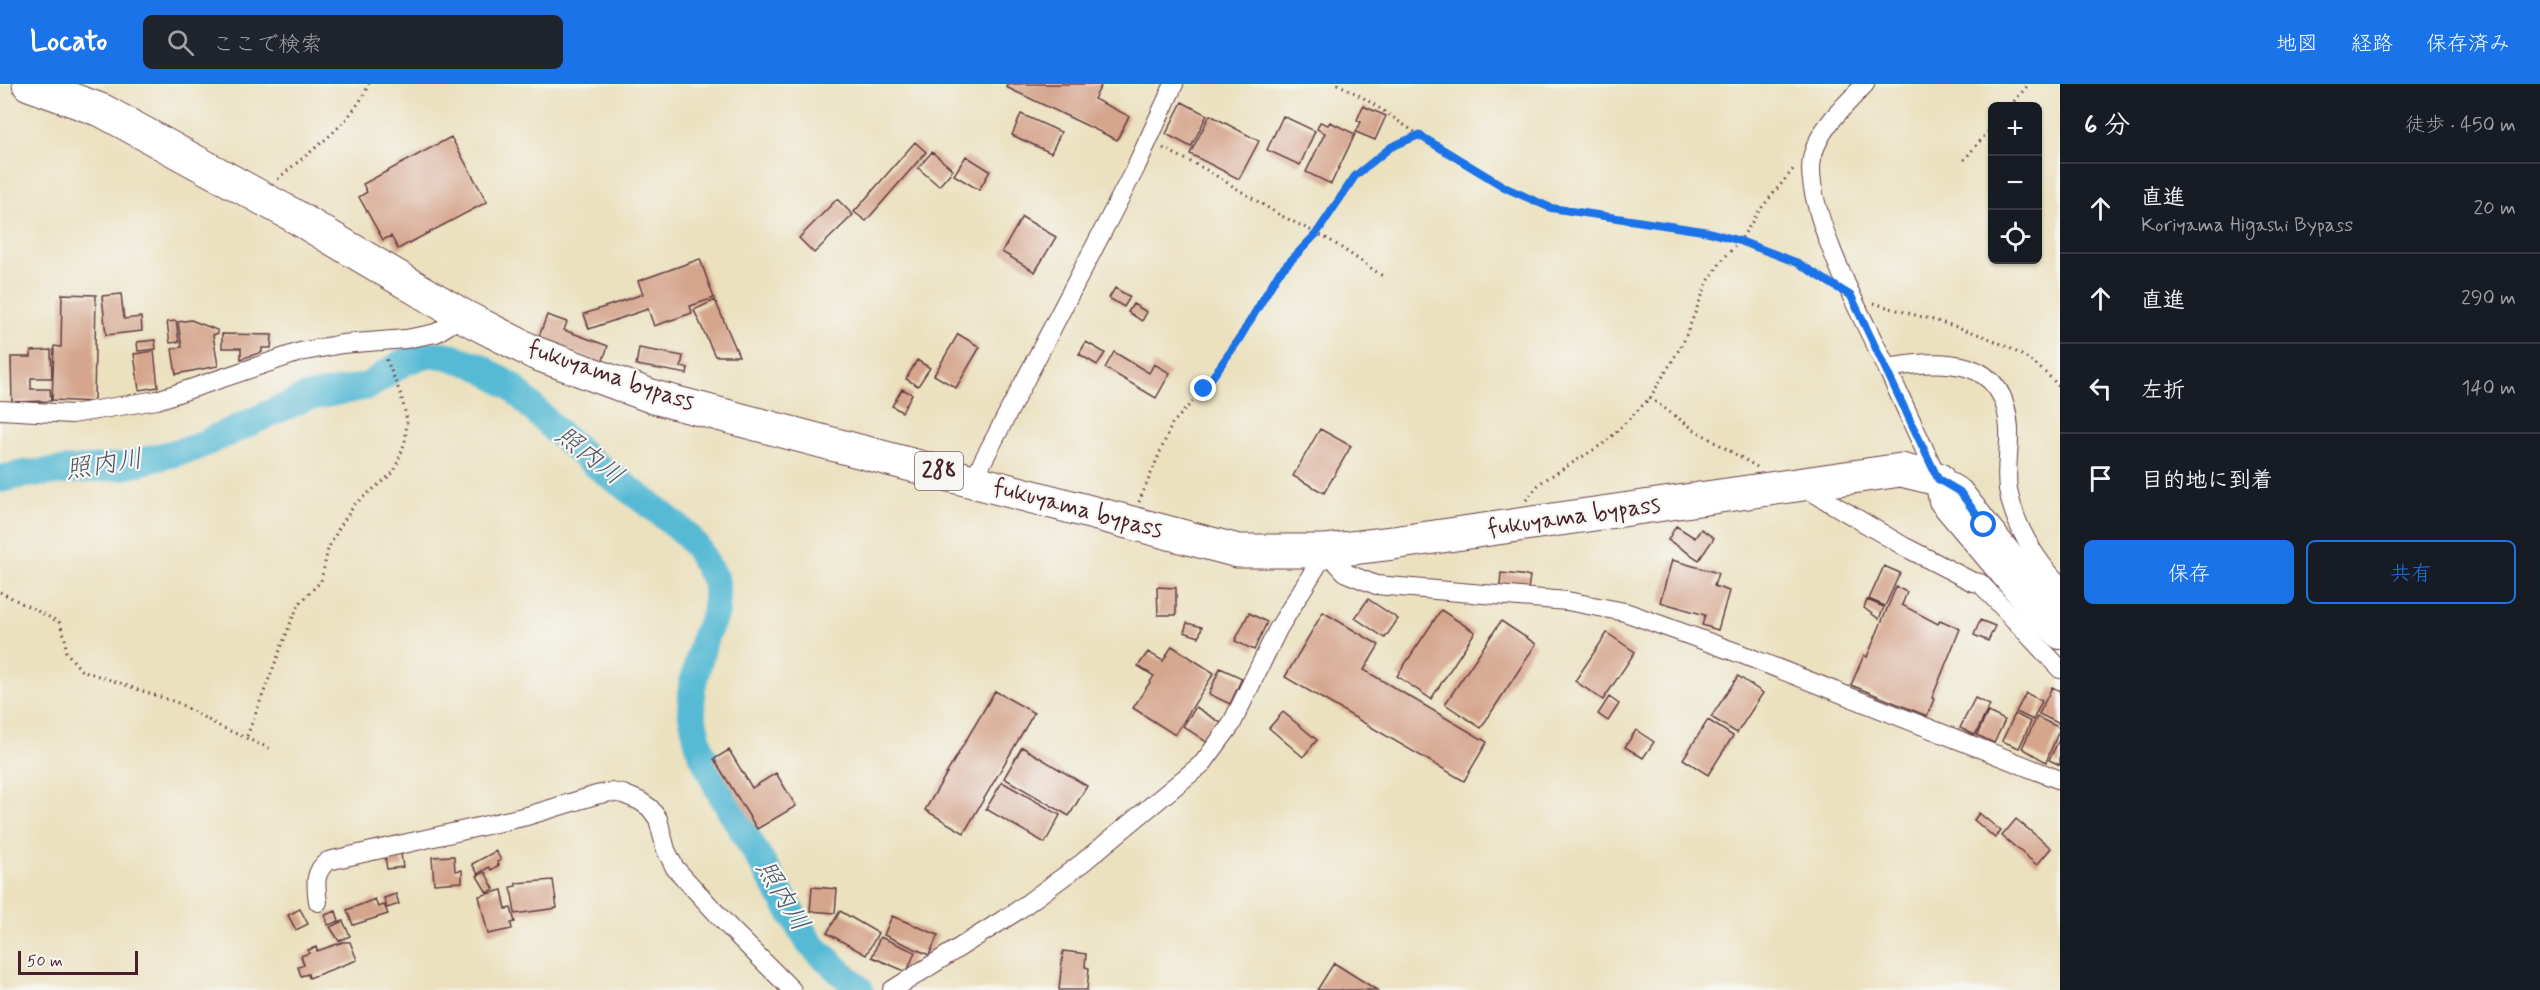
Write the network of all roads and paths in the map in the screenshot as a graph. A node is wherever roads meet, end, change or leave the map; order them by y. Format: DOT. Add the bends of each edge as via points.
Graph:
graph roads {
  1 [pos="29,84"];
  2 [pos="369,84"];
  3 [pos="1174,84"];
  4 [pos="1337,84"];
  5 [pos="1865,84"];
  6 [pos="2029,84"];
  7 [pos="2013,102"];
  8 [pos="1988,132"];
  9 [pos="1419,135"];
  10 [pos="1148,141"];
  11 [pos="1814,152"];
  12 [pos="1964,160"];
  13 [pos="262,198"];
  14 [pos="1316,234"];
  15 [pos="1740,241"];
  16 [pos="1384,277"];
  17 [pos="1851,296"];
  18 [pos="463,316"];
  19 [pos="383,352"];
  20 [pos="1887,368"];
  21 [pos="2060,388"];
  22 [pos="1650,398"];
  23 [pos="0,410"];
  24 [pos="973,480"];
  25 [pos="1795,485"];
  26 [pos="1947,490"];
  27 [pos="1133,524"];
  28 [pos="1514,526"];
  29 [pos="1326,551"];
  30 [pos="2060,585"];
  31 [pos="0,592"];
  32 [pos="2060,610"];
  33 [pos="2060,636"];
  34 [pos="2060,669"];
  35 [pos="247,736"];
  36 [pos="273,750"];
  37 [pos="2060,780"];
  38 [pos="318,902"];
  39 [pos="792,990"];
  40 [pos="892,990"];
  1 -- 13 [label="highway, fukuyama bypass / 288" via="103,111"];
  2 -- 13 [label="path" via="334,133 279,178"];
  3 -- 10 [label="street"];
  4 -- 9 [label="path"];
  5 -- 11 [label="street" via="1823,132"];
  6 -- 7 [label="path"];
  8 -- 12 [label="path"];
  9 -- 14 [label="path" via="1391,147 1355,176"];
  9 -- 15 [label="path" via="1506,188 1551,208 1709,232"];
  10 -- 14 [label="path" via="1205,169"];
  10 -- 24 [label="street"];
  11 -- 15 [label="path" via="1802,159 1787,177"];
  11 -- 17 [label="street" via="1813,195"];
  13 -- 18 [label="highway, fukuyama bypass / 288"];
  14 -- 16 [label="path"];
  14 -- 27 [label="path" via="1283,266 1204,389 1172,424 1144,487"];
  15 -- 17 [label="path" via="1798,263"];
  15 -- 22 [label="path" via="1707,283 1683,343"];
  17 -- 20 [label="street"];
  17 -- 21 [label="path" via="1980,333 2014,350 2049,375"];
  18 -- 23 [label="street" via="436,333 300,352 158,400 72,414"];
  18 -- 24 [label="highway, fukuyama bypass / 288" via="535,353 654,397"];
  19 -- 35 [label="path" via="401,395 405,442 394,472 355,504 328,549 321,581 300,603 292,619"];
  20 -- 26 [label="street"];
  20 -- 30 [label="street" via="1944,362 1962,364 1989,379 2008,417 2008,491 2021,528 2046,572"];
  22 -- 25 [label="path" via="1695,430"];
  22 -- 28 [label="path" via="1606,442 1540,483 1521,506"];
  24 -- 27 [label="highway, fukuyama bypass / 288"];
  25 -- 26 [label="highway, fukuyama bypass / 288" via="1901,470"];
  25 -- 28 [label="highway, fukuyama bypass / 288"];
  25 -- 34 [label="street" via="1905,547 1980,583"];
  26 -- 32 [label="main road"];
  26 -- 33 [label="main road" via="2038,615"];
  27 -- 29 [label="highway, fukuyama bypass / 288" via="1238,551"];
  28 -- 29 [label="highway, fukuyama bypass / 288"];
  29 -- 37 [label="street" via="1346,573 1376,585 1567,601 1625,612"];
  29 -- 40 [label="street" via="1278,629 1231,725 1203,764 1082,864 1017,911"];
  31 -- 35 [label="path" via="59,622 71,660 90,675 178,703 219,726"];
  35 -- 36 [label="path"];
  38 -- 39 [label="street" via="316,880 321,866 328,861 527,816 611,792 650,808 658,819 675,868"];
}
